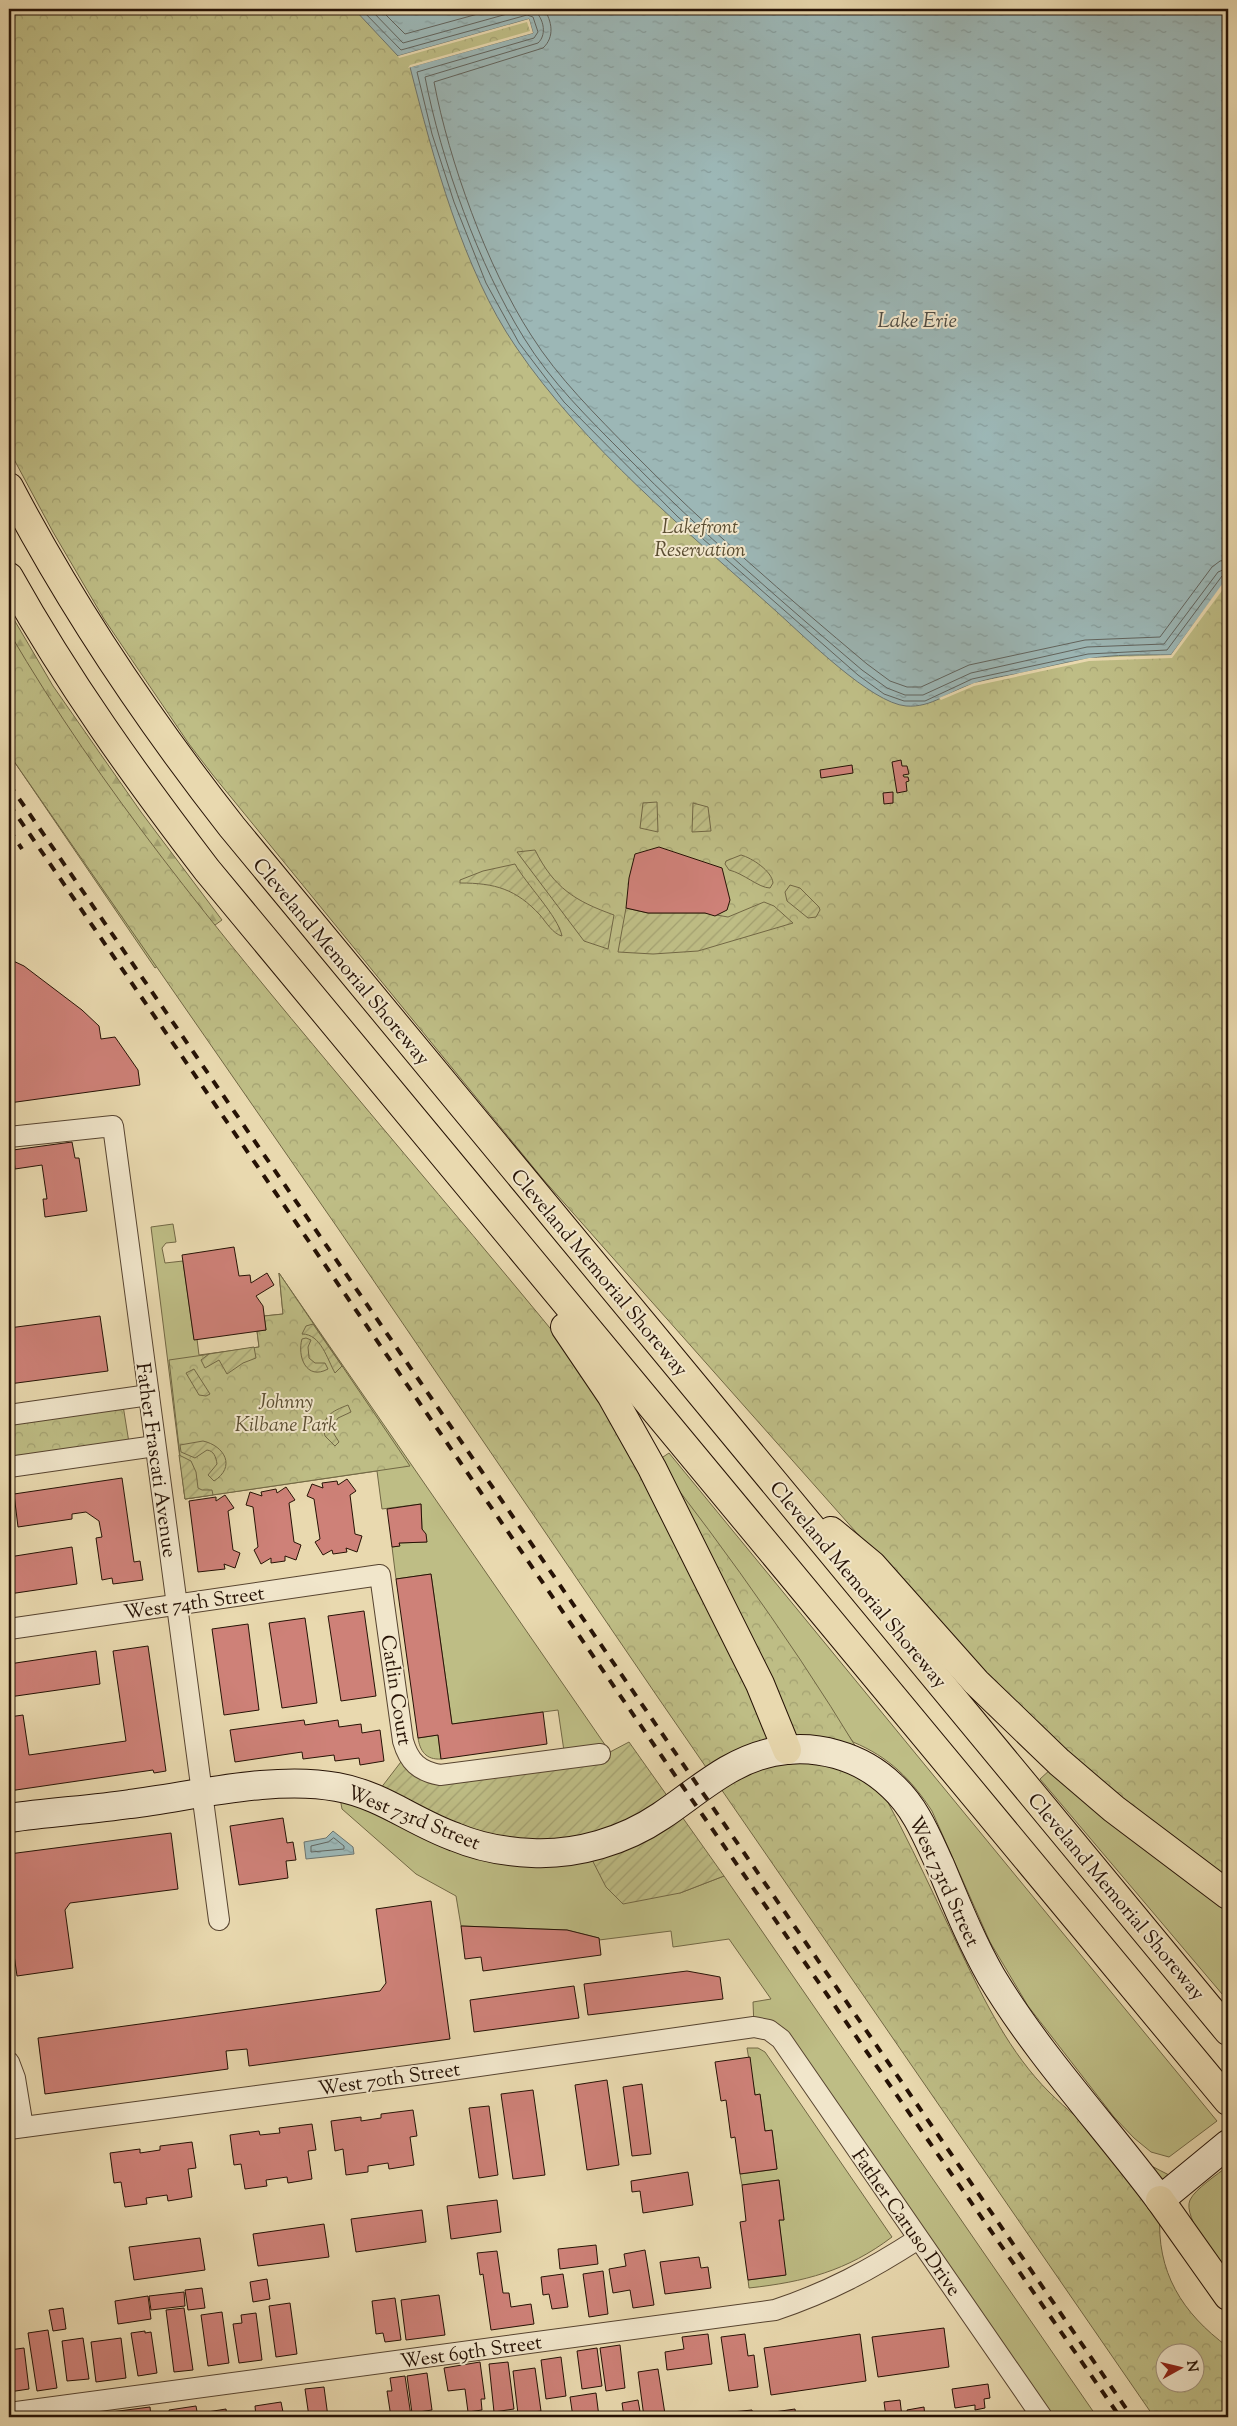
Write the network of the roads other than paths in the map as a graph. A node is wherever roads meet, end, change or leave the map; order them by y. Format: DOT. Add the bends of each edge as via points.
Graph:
graph roads {
  1 [pos="9,487"];
  2 [pos="9,577"];
  3 [pos="9,1137"];
  4 [pos="494,1217"];
  5 [pos="148,1395"];
  6 [pos="9,1415"];
  7 [pos="155,1446"];
  8 [pos="9,1467"];
  9 [pos="782,1491"];
  10 [pos="380,1575"];
  11 [pos="176,1604"];
  12 [pos="9,1629"];
  13 [pos="787,1750"];
  14 [pos="600,1754"];
  15 [pos="202,1794"];
  16 [pos="9,1818"];
  17 [pos="1228,1895"];
  18 [pos="220,1920"];
  19 [pos="768,2030"];
  20 [pos="1228,2031"];
  21 [pos="9,2062"];
  22 [pos="1226,2099"];
  23 [pos="16,2128"];
  24 [pos="1228,2144"];
  25 [pos="1160,2200"];
  26 [pos="918,2239"];
  27 [pos="1228,2296"];
  28 [pos="76,2411"];
  29 [pos="9,2413"];
  30 [pos="1042,2417"];
  1 -- 9 [label="highway, Cleveland Memorial Shoreway" via="104,648 210,798"];
  2 -- 4 [label="highway" via="78,692 163,813"];
  3 -- 5 [label="street, Father Frascati Avenue" via="113,1126"];
  4 -- 13 [label="highway" via="635,1436 760,1684"];
  4 -- 22 [label="highway"];
  5 -- 6 [label="street"];
  5 -- 7 [label="street, Father Frascati Avenue"];
  7 -- 8 [label="street"];
  7 -- 11 [label="street, Father Frascati Avenue"];
  9 -- 17 [label="highway" via="872,1565 976,1682 1059,1762 1114,1810"];
  9 -- 20 [label="highway, Cleveland Memorial Shoreway"];
  10 -- 11 [label="street, West 74th Street"];
  10 -- 14 [label="street, Catlin Court" via="403,1741 413,1764 426,1772 440,1775"];
  11 -- 12 [label="street, West 74th Street"];
  11 -- 15 [label="street, Father Frascati Avenue"];
  13 -- 15 [label="street, West 73rd Street" via="760,1756 734,1767 662,1816 630,1833 586,1848 552,1853 515,1852 475,1844 453,1837 374,1797 338,1787 283,1784"];
  13 -- 25 [label="street, West 73rd Street" via="821,1751 847,1757 886,1780 904,1798 925,1830 974,1944 997,1986"];
  15 -- 16 [label="street, West 73rd Street"];
  15 -- 18 [label="street, Father Frascati Avenue"];
  19 -- 23 [label="street, West 70th Street" via="754,2027"];
  19 -- 26 [label="street, Father Caruso Drive" via="781,2039"];
  21 -- 23 [label="street" via="15,2078"];
  24 -- 25 [label="street"];
  25 -- 27 [label="highway"];
  26 -- 28 [label="street, West 69th Street" via="827,2291 775,2310"];
  26 -- 30 [label="street, Father Caruso Drive"];
  28 -- 29 [label="street, West 69th Street"];
}
